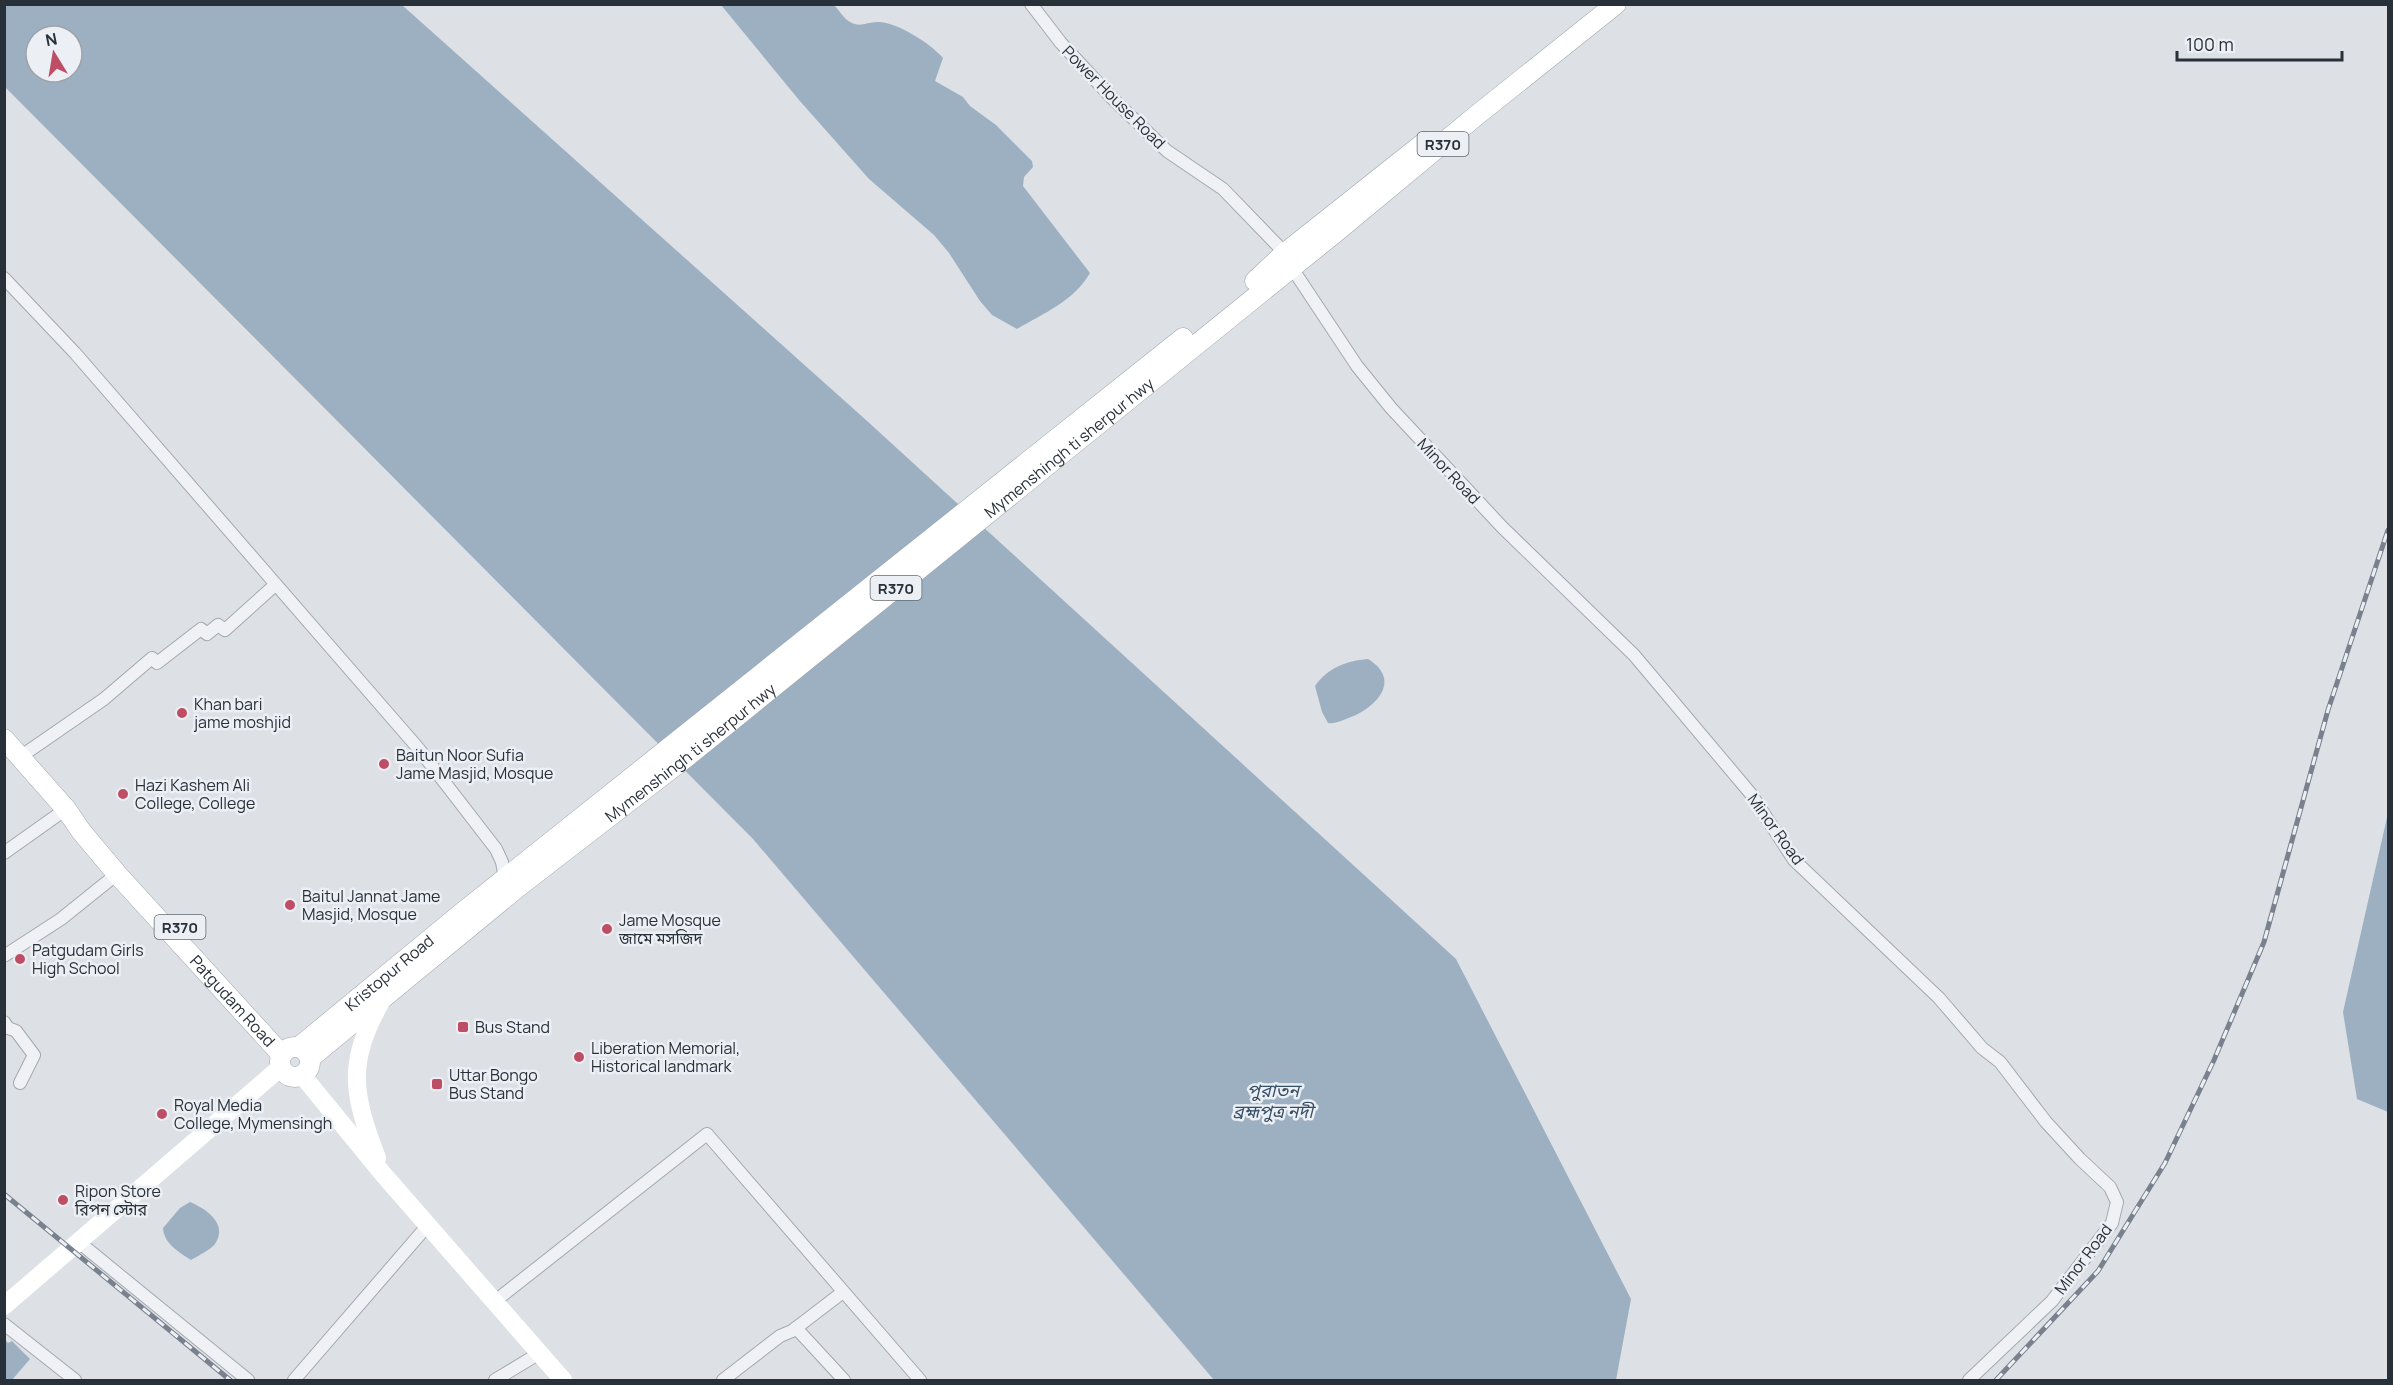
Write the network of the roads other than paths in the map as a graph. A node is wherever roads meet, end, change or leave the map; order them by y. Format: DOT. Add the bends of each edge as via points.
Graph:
graph roads {
  1 [pos="1031,4"];
  2 [pos="1595,4"];
  3 [pos="1616,4"];
  4 [pos="1288,260"];
  5 [pos="4,278"];
  6 [pos="274,585"];
  7 [pos="4,739"];
  8 [pos="21,757"];
  9 [pos="66,809"];
  10 [pos="4,853"];
  11 [pos="117,874"];
  12 [pos="511,881"];
  13 [pos="4,956"];
  14 [pos="383,999"];
  15 [pos="4,1022"];
  16 [pos="294,1058"];
  17 [pos="20,1083"];
  18 [pos="382,1174"];
  19 [pos="428,1225"];
  20 [pos="80,1243"];
  21 [pos="843,1292"];
  22 [pos="7,1301"];
  23 [pos="494,1302"];
  24 [pos="4,1324"];
  25 [pos="796,1328"];
  26 [pos="538,1354"];
  27 [pos="75,1380"];
  28 [pos="248,1380"];
  29 [pos="294,1380"];
  30 [pos="495,1380"];
  31 [pos="563,1380"];
  32 [pos="723,1380"];
  33 [pos="844,1380"];
  34 [pos="920,1380"];
  35 [pos="1969,1380"];
  1 -- 4 [label="street, Power House Road" via="1112,98 1167,150 1223,189"];
  2 -- 4 [label="main road, Mymenshingh ti sherpur hwy / R370"];
  3 -- 4 [label="main road, Mymenshingh ti sherpur hwy / R370"];
  4 -- 12 [label="main road, Mymenshingh ti sherpur hwy / R370"];
  4 -- 35 [label="street, Minor Road" via="1357,366 1390,408 1502,527 1634,655 1751,794 1794,860 1939,998 1982,1048 2000,1062 2046,1122 2110,1187 2117,1202 2112,1223 2052,1301"];
  5 -- 6 [label="street" via="75,353"];
  6 -- 8 [label="street" via="225,630 218,625 207,634 201,629 157,663 152,658 104,699"];
  6 -- 12 [label="street" via="432,767 496,849"];
  7 -- 8 [label="main road, Patgudam Road / R370"];
  8 -- 9 [label="main road, Patgudam Road / R370"];
  9 -- 10 [label="street"];
  9 -- 11 [label="main road, Patgudam Road / R370"];
  9 -- 16 [label="main road, Patgudam Road / R370" via="87,825"];
  11 -- 13 [label="street" via="61,919"];
  11 -- 16 [label="main road, Patgudam Road / R370"];
  12 -- 14 [label="main road, Kristopur Road"];
  12 -- 16 [label="main road, Kristopur Road"];
  14 -- 16 [label="main road, Kristopur Road"];
  14 -- 18 [label="main road" via="363,1036 357,1080 362,1118"];
  15 -- 17 [label="street" via="34,1055"];
  16 -- 18 [label="main road"];
  16 -- 20 [label="main road, Kristopur Road"];
  18 -- 19 [label="main road"];
  19 -- 23 [label="main road"];
  19 -- 29 [label="street"];
  20 -- 22 [label="main road, Kristopur Road"];
  20 -- 28 [label="street"];
  21 -- 23 [label="street" via="707,1134"];
  21 -- 25 [label="street"];
  21 -- 34 [label="street"];
  23 -- 26 [label="main road"];
  24 -- 27 [label="street"];
  25 -- 32 [label="street"];
  25 -- 33 [label="street"];
  26 -- 30 [label="street"];
  26 -- 31 [label="main road"];
}
